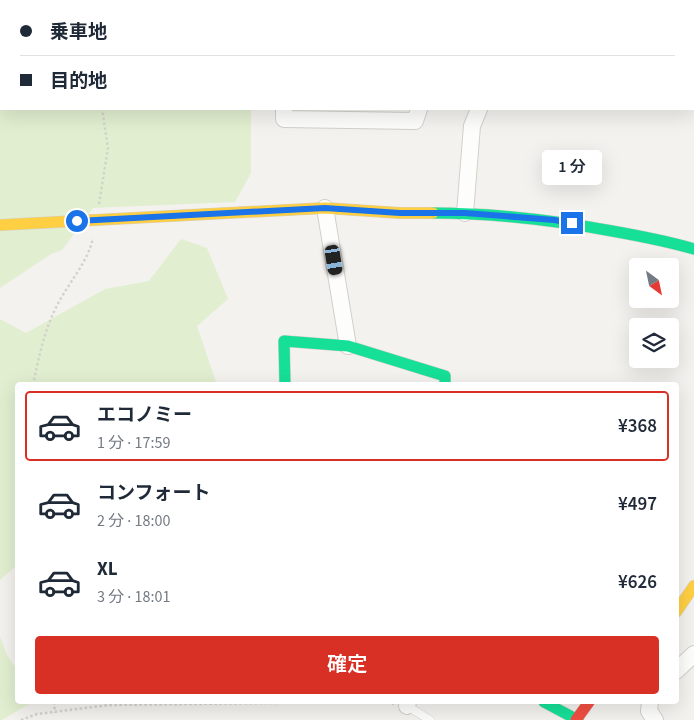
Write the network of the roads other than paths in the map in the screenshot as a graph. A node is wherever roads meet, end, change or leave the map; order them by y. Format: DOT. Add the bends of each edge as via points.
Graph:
graph roads {
  1 [pos="284,110"];
  2 [pos="419,110"];
  3 [pos="480,110"];
  4 [pos="325,208"];
  5 [pos="465,213"];
  6 [pos="0,224"];
  7 [pos="694,249"];
  8 [pos="348,346"];
  9 [pos="285,382"];
  10 [pos="445,382"];
  11 [pos="694,586"];
  12 [pos="679,607"];
  13 [pos="694,654"];
  14 [pos="679,669"];
  15 [pos="408,704"];
  16 [pos="548,704"];
  17 [pos="588,704"];
  18 [pos="650,704"];
  19 [pos="430,720"];
  20 [pos="577,720"];
  21 [pos="655,720"];
  1 -- 2 [label="street" via="284,119 415,121"];
  3 -- 5 [label="street" via="472,126"];
  4 -- 5 [label="street"];
  4 -- 6 [label="street"];
  4 -- 8 [label="street"];
  5 -- 7 [label="street" via="554,220 668,241"];
  8 -- 9 [label="street" via="284,341"];
  8 -- 10 [label="street" via="445,376"];
  11 -- 12 [label="street"];
  13 -- 14 [label="street"];
  15 -- 19 [label="lane"];
  16 -- 20 [label="street"];
  17 -- 20 [label="street"];
  18 -- 21 [label="street" via="649,710"];
}
